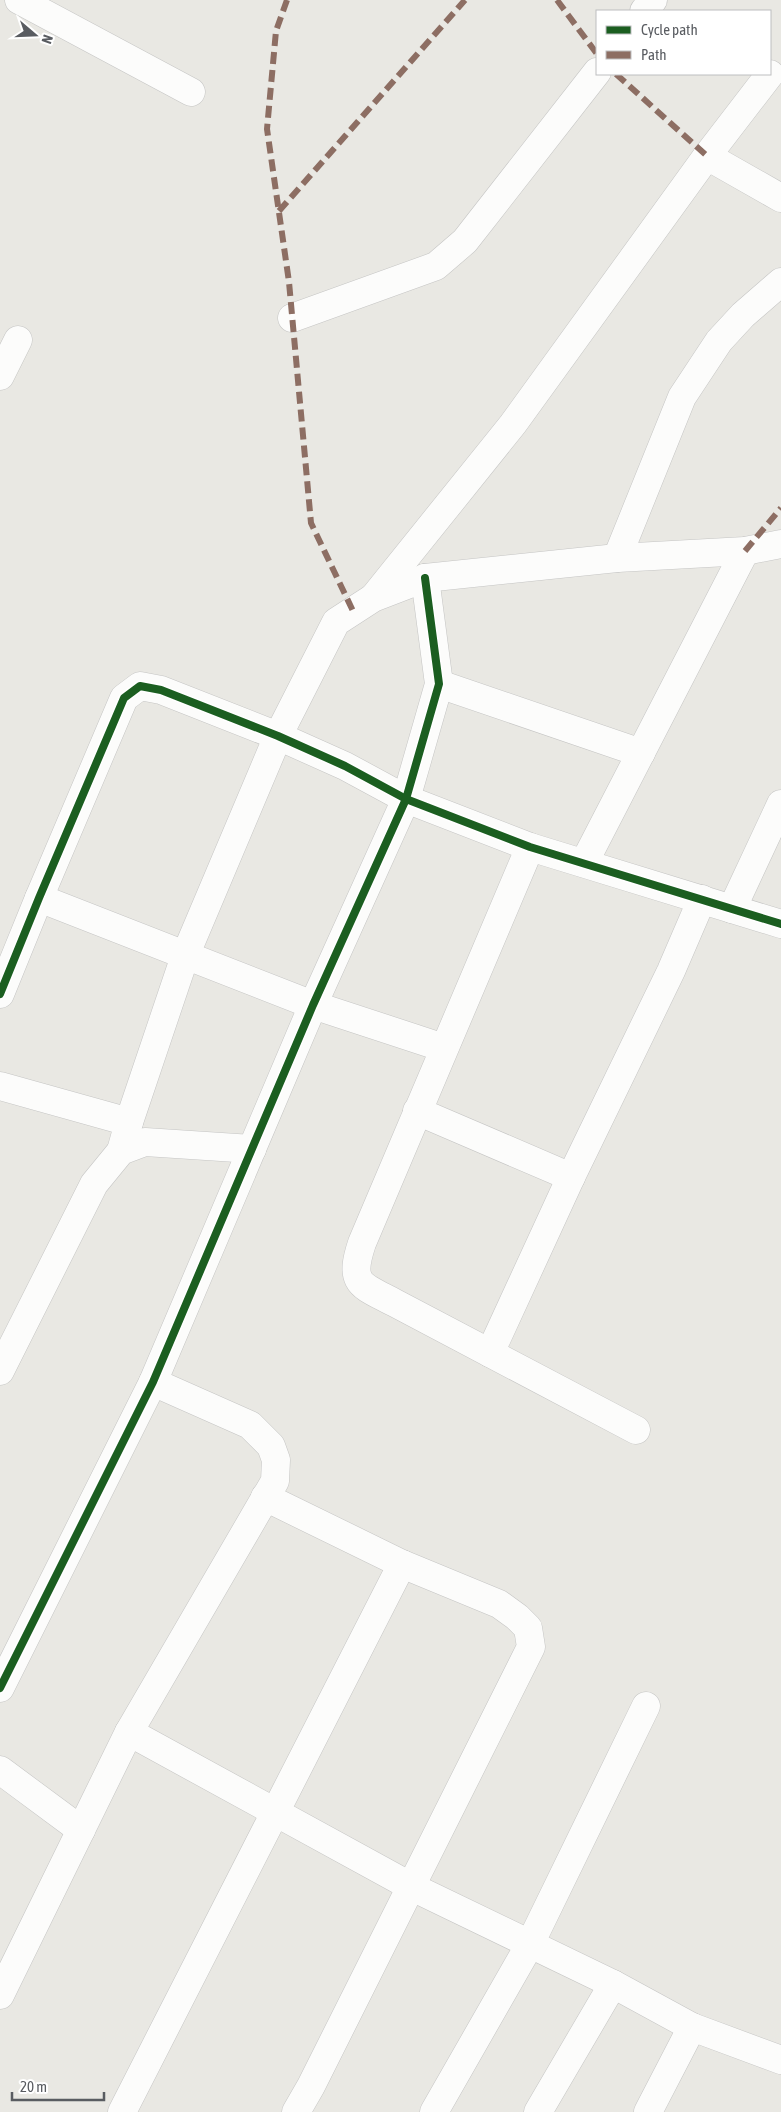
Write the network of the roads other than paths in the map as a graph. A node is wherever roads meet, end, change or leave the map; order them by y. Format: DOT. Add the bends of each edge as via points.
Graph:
graph roads {
  1 [pos="19,0"];
  2 [pos="653,0"];
  3 [pos="645,10"];
  4 [pos="781,59"];
  5 [pos="596,73"];
  6 [pos="771,73"];
  7 [pos="769,75"];
  8 [pos="191,92"];
  9 [pos="706,156"];
  10 [pos="781,198"];
  11 [pos="781,282"];
  12 [pos="292,318"];
  13 [pos="18,340"];
  14 [pos="0,376"];
  15 [pos="781,544"];
  16 [pos="746,551"];
  17 [pos="617,558"];
  18 [pos="425,578"];
  19 [pos="373,598"];
  20 [pos="439,684"];
  21 [pos="278,736"];
  22 [pos="641,753"];
  23 [pos="406,799"];
  24 [pos="781,804"];
  25 [pos="530,847"];
  26 [pos="584,863"];
  27 [pos="38,898"];
  28 [pos="702,899"];
  29 [pos="732,909"];
  30 [pos="781,924"];
  31 [pos="185,956"];
  32 [pos="0,994"];
  33 [pos="313,1005"];
  34 [pos="444,1048"];
  35 [pos="0,1086"];
  36 [pos="417,1111"];
  37 [pos="128,1122"];
  38 [pos="252,1148"];
  39 [pos="121,1151"];
  40 [pos="571,1177"];
  41 [pos="490,1353"];
  42 [pos="0,1371"];
  43 [pos="153,1382"];
  44 [pos="636,1430"];
  45 [pos="265,1497"];
  46 [pos="402,1564"];
  47 [pos="0,1688"];
  48 [pos="646,1706"];
  49 [pos="129,1732"];
  50 [pos="0,1770"];
  51 [pos="274,1812"];
  52 [pos="81,1830"];
  53 [pos="412,1887"];
  54 [pos="530,1944"];
  55 [pos="613,1984"];
  56 [pos="0,1996"];
  57 [pos="692,2027"];
  58 [pos="781,2060"];
  59 [pos="122,2112"];
  60 [pos="296,2112"];
  61 [pos="434,2112"];
  62 [pos="538,2112"];
  63 [pos="648,2112"];
  1 -- 8 [label="street"];
  2 -- 3 [label="street"];
  4 -- 6 [label="street"];
  5 -- 12 [label="street" via="465,241 436,266"];
  7 -- 9 [label="street"];
  9 -- 10 [label="street"];
  9 -- 19 [label="street" via="513,424"];
  11 -- 17 [label="street" via="719,341 682,397"];
  13 -- 14 [label="street"];
  15 -- 16 [label="street"];
  16 -- 17 [label="street"];
  16 -- 22 [label="street"];
  17 -- 18 [label="street"];
  18 -- 19 [label="street"];
  18 -- 20 [label="street"];
  19 -- 21 [label="street" via="336,622"];
  20 -- 22 [label="street"];
  20 -- 23 [label="street"];
  21 -- 23 [label="street" via="346,766"];
  21 -- 27 [label="street" via="161,690 140,686 124,698"];
  21 -- 31 [label="street"];
  22 -- 26 [label="street"];
  23 -- 25 [label="street"];
  23 -- 33 [label="street"];
  24 -- 29 [label="street"];
  25 -- 26 [label="street"];
  25 -- 34 [label="street"];
  26 -- 28 [label="street"];
  27 -- 31 [label="street"];
  27 -- 32 [label="street"];
  28 -- 29 [label="street"];
  28 -- 40 [label="street" via="671,971"];
  29 -- 30 [label="street"];
  31 -- 33 [label="street"];
  31 -- 37 [label="street"];
  33 -- 34 [label="street"];
  33 -- 38 [label="street"];
  34 -- 36 [label="street"];
  35 -- 37 [label="street"];
  36 -- 40 [label="street"];
  36 -- 41 [label="street" via="362,1243 355,1262 356,1276 363,1286"];
  37 -- 39 [label="street"];
  38 -- 39 [label="street" via="145,1142"];
  38 -- 43 [label="street"];
  39 -- 42 [label="street" via="94,1184"];
  40 -- 41 [label="street"];
  41 -- 44 [label="street"];
  43 -- 45 [label="street" via="250,1425 271,1446 276,1460 275,1481"];
  43 -- 47 [label="street"];
  45 -- 46 [label="street"];
  45 -- 49 [label="street"];
  46 -- 51 [label="street"];
  46 -- 53 [label="street" via="499,1604 528,1628 531,1647"];
  48 -- 54 [label="street"];
  49 -- 51 [label="street"];
  49 -- 52 [label="street"];
  50 -- 52 [label="street"];
  51 -- 53 [label="street"];
  51 -- 59 [label="street"];
  52 -- 56 [label="street"];
  53 -- 54 [label="street"];
  53 -- 60 [label="street"];
  54 -- 55 [label="street"];
  54 -- 61 [label="street"];
  55 -- 57 [label="street"];
  55 -- 62 [label="street"];
  57 -- 58 [label="street"];
  57 -- 63 [label="street"];
}
